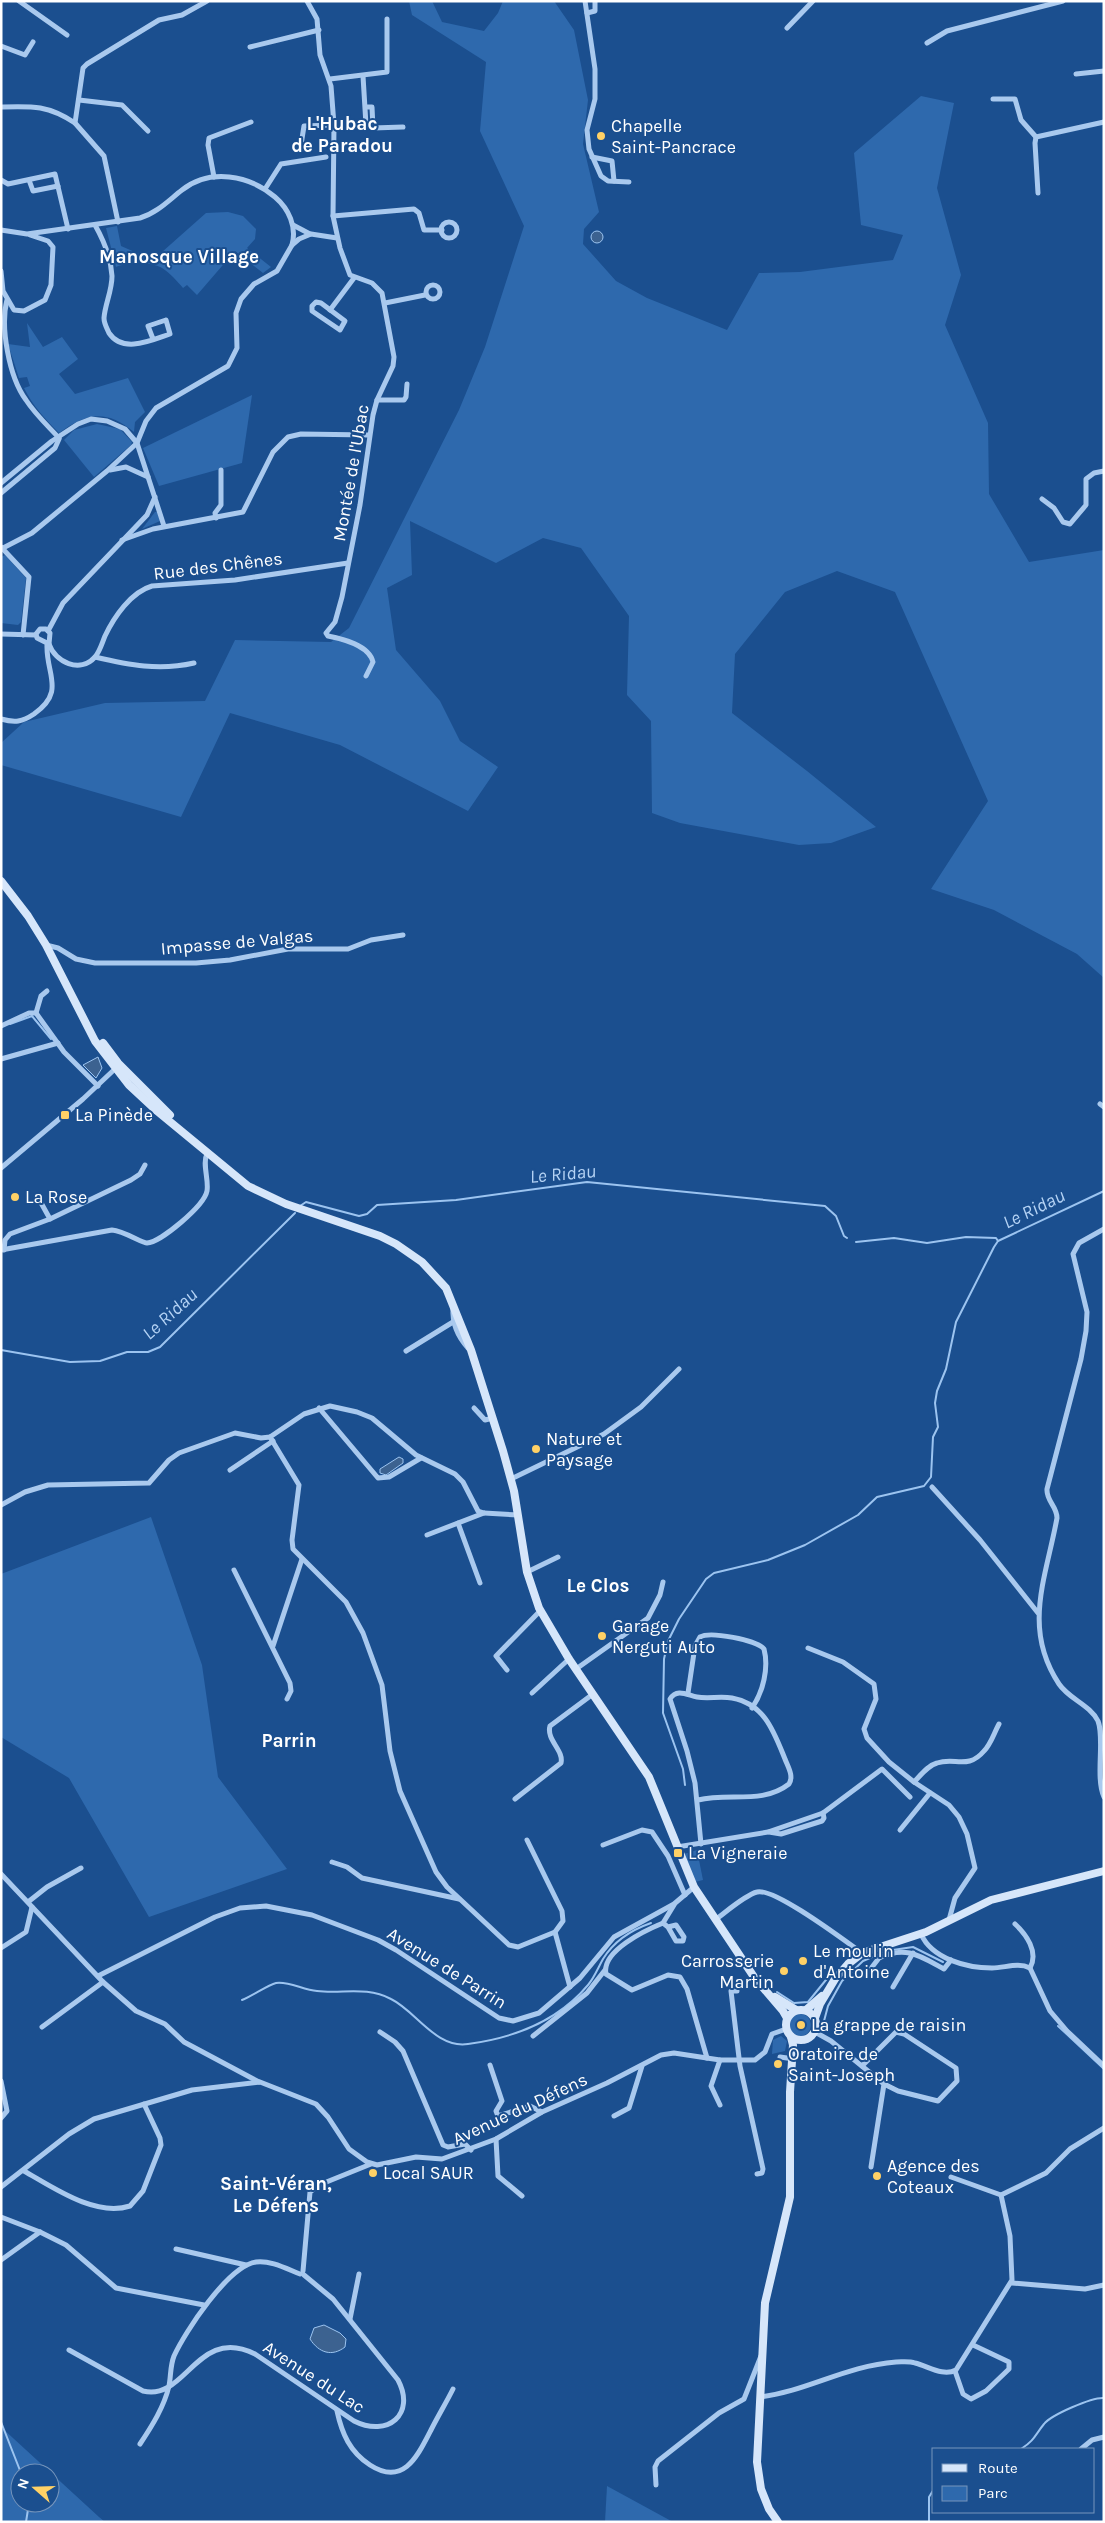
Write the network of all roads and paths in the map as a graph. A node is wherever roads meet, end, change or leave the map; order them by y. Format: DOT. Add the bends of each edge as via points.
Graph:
graph roads {
  1 [pos="19,1"];
  2 [pos="207,1"];
  3 [pos="307,1"];
  4 [pos="585,1"];
  5 [pos="595,1"];
  6 [pos="813,1"];
  7 [pos="1063,1"];
  8 [pos="587,13"];
  9 [pos="387,19"];
  10 [pos="787,28"];
  11 [pos="319,30"];
  12 [pos="67,35"];
  13 [pos="32,42"];
  14 [pos="926,43"];
  15 [pos="1,46"];
  16 [pos="250,47"];
  17 [pos="1104,71"];
  18 [pos="1076,74"];
  19 [pos="363,76"];
  20 [pos="330,79"];
  21 [pos="993,99"];
  22 [pos="80,100"];
  23 [pos="1,108"];
  24 [pos="251,122"];
  25 [pos="1104,122"];
  26 [pos="75,123"];
  27 [pos="334,125"];
  28 [pos="403,127"];
  29 [pos="148,131"];
  30 [pos="1036,137"];
  31 [pos="300,145"];
  32 [pos="326,157"];
  33 [pos="592,157"];
  34 [pos="214,177"];
  35 [pos="1,180"];
  36 [pos="29,180"];
  37 [pos="614,181"];
  38 [pos="629,182"];
  39 [pos="58,186"];
  40 [pos="265,189"];
  41 [pos="1038,193"];
  42 [pos="333,216"];
  43 [pos="118,222"];
  44 [pos="95,225"];
  45 [pos="292,225"];
  46 [pos="68,229"];
  47 [pos="1,230"];
  48 [pos="442,230"];
  49 [pos="27,234"];
  50 [pos="310,234"];
  51 [pos="337,238"];
  52 [pos="292,245"];
  53 [pos="1,271"];
  54 [pos="354,278"];
  55 [pos="425,295"];
  56 [pos="7,300"];
  57 [pos="385,303"];
  58 [pos="330,310"];
  59 [pos="150,340"];
  60 [pos="407,384"];
  61 [pos="377,400"];
  62 [pos="368,435"];
  63 [pos="59,438"];
  64 [pos="136,443"];
  65 [pos="221,470"];
  66 [pos="107,471"];
  67 [pos="1104,471"];
  68 [pos="148,477"];
  69 [pos="1,483"];
  70 [pos="1,493"];
  71 [pos="155,497"];
  72 [pos="1042,499"];
  73 [pos="216,518"];
  74 [pos="164,526"];
  75 [pos="135,528"];
  76 [pos="140,534"];
  77 [pos="122,540"];
  78 [pos="1,548"];
  79 [pos="348,563"];
  80 [pos="48,631"];
  81 [pos="1,634"];
  82 [pos="23,635"];
  83 [pos="36,635"];
  84 [pos="48,644"];
  85 [pos="95,657"];
  86 [pos="194,663"];
  87 [pos="366,676"];
  88 [pos="1,719"];
  89 [pos="1,881"];
  90 [pos="403,935"];
  91 [pos="46,945"];
  92 [pos="47,991"];
  93 [pos="77,1004"];
  94 [pos="36,1013"];
  95 [pos="1,1026"];
  96 [pos="58,1043"];
  97 [pos="1,1059"];
  98 [pos="117,1066"];
  99 [pos="98,1086"];
  100 [pos="190,1137"];
  101 [pos="207,1154"];
  102 [pos="145,1165"];
  103 [pos="1,1168"];
  104 [pos="40,1201"];
  105 [pos="50,1219"];
  106 [pos="1104,1228"];
  107 [pos="2,1250"];
  108 [pos="453,1303"];
  109 [pos="453,1322"];
  110 [pos="471,1350"];
  111 [pos="406,1352"];
  112 [pos="679,1369"];
  113 [pos="319,1408"];
  114 [pos="474,1408"];
  115 [pos="493,1418"];
  116 [pos="271,1439"];
  117 [pos="421,1458"];
  118 [pos="230,1470"];
  119 [pos="511,1479"];
  120 [pos="932,1487"];
  121 [pos="1,1505"];
  122 [pos="484,1513"];
  123 [pos="518,1515"];
  124 [pos="458,1523"];
  125 [pos="427,1535"];
  126 [pos="558,1557"];
  127 [pos="302,1560"];
  128 [pos="234,1570"];
  129 [pos="527,1572"];
  130 [pos="663,1582"];
  131 [pos="480,1583"];
  132 [pos="540,1611"];
  133 [pos="1038,1613"];
  134 [pos="272,1646"];
  135 [pos="808,1648"];
  136 [pos="569,1659"];
  137 [pos="576,1669"];
  138 [pos="507,1670"];
  139 [pos="532,1693"];
  140 [pos="688,1693"];
  141 [pos="593,1694"];
  142 [pos="286,1699"];
  143 [pos="752,1708"];
  144 [pos="999,1724"];
  145 [pos="914,1782"];
  146 [pos="930,1793"];
  147 [pos="1104,1797"];
  148 [pos="910,1798"];
  149 [pos="515,1799"];
  150 [pos="698,1800"];
  151 [pos="900,1830"];
  152 [pos="527,1840"];
  153 [pos="701,1844"];
  154 [pos="603,1845"];
  155 [pos="676,1848"];
  156 [pos="332,1862"];
  157 [pos="81,1868"];
  158 [pos="1104,1871"];
  159 [pos="1,1874"];
  160 [pos="694,1887"];
  161 [pos="685,1894"];
  162 [pos="460,1900"];
  163 [pos="28,1902"];
  164 [pos="674,1904"];
  165 [pos="32,1907"];
  166 [pos="715,1920"];
  167 [pos="949,1920"];
  168 [pos="1015,1924"];
  169 [pos="666,1925"];
  170 [pos="555,1932"];
  171 [pos="921,1934"];
  172 [pos="1,1948"];
  173 [pos="862,1953"];
  174 [pos="914,1953"];
  175 [pos="951,1960"];
  176 [pos="1030,1968"];
  177 [pos="605,1970"];
  178 [pos="869,1971"];
  179 [pos="98,1976"];
  180 [pos="103,1982"];
  181 [pos="570,1987"];
  182 [pos="893,1988"];
  183 [pos="737,1991"];
  184 [pos="827,1991"];
  185 [pos="767,1992"];
  186 [pos="796,2010"];
  187 [pos="806,2010"];
  188 [pos="787,2018"];
  189 [pos="815,2018"];
  190 [pos="42,2027"];
  191 [pos="786,2028"];
  192 [pos="380,2032"];
  193 [pos="815,2032"];
  194 [pos="533,2036"];
  195 [pos="791,2037"];
  196 [pos="805,2040"];
  197 [pos="780,2057"];
  198 [pos="707,2058"];
  199 [pos="794,2059"];
  200 [pos="720,2060"];
  201 [pos="739,2062"];
  202 [pos="490,2065"];
  203 [pos="642,2066"];
  204 [pos="862,2066"];
  205 [pos="1104,2066"];
  206 [pos="1,2081"];
  207 [pos="260,2082"];
  208 [pos="884,2084"];
  209 [pos="144,2104"];
  210 [pos="720,2105"];
  211 [pos="542,2112"];
  212 [pos="614,2116"];
  213 [pos="1,2118"];
  214 [pos="1104,2128"];
  215 [pos="496,2139"];
  216 [pos="471,2150"];
  217 [pos="371,2164"];
  218 [pos="871,2167"];
  219 [pos="24,2171"];
  220 [pos="757,2174"];
  221 [pos="951,2177"];
  222 [pos="1,2187"];
  223 [pos="1001,2195"];
  224 [pos="522,2196"];
  225 [pos="1,2217"];
  226 [pos="40,2232"];
  227 [pos="176,2249"];
  228 [pos="1,2260"];
  229 [pos="246,2265"];
  230 [pos="302,2273"];
  231 [pos="359,2274"];
  232 [pos="1012,2283"];
  233 [pos="1104,2285"];
  234 [pos="204,2305"];
  235 [pos="350,2319"];
  236 [pos="973,2344"];
  237 [pos="69,2350"];
  238 [pos="762,2353"];
  239 [pos="955,2371"];
  240 [pos="168,2386"];
  241 [pos="453,2389"];
  242 [pos="760,2397"];
  243 [pos="338,2411"];
  244 [pos="1104,2437"];
  245 [pos="140,2444"];
  246 [pos="1082,2448"];
  247 [pos="656,2485"];
  248 [pos="772,2518"];
  249 [pos="778,2522"];
  1 -- 12 [label="street"];
  2 -- 22 [label="street" via="182,15 160,20 87,64 83,71"];
  3 -- 11 [label="street" via="317,18"];
  4 -- 8 [label="street"];
  5 -- 8 [label="street" via="595,11"];
  6 -- 10 [label="street"];
  7 -- 14 [label="street" via="947,31"];
  8 -- 33 [label="street" via="595,69 595,99 587,134"];
  9 -- 19 [label="street" via="388,71"];
  11 -- 16 [label="street"];
  11 -- 20 [label="street" via="320,55"];
  13 -- 15 [label="street" via="25,55"];
  17 -- 18 [label="street"];
  19 -- 20 [label="street"];
  19 -- 28 [label="street" via="365,107 372,108 373,128"];
  20 -- 27 [label="street"];
  21 -- 30 [label="street" via="1015,99 1022,120"];
  22 -- 26 [label="street"];
  22 -- 29 [label="street" via="122,105"];
  23 -- 26 [label="street" via="42,107"];
  24 -- 34 [label="street" via="209,138"];
  25 -- 30 [label="street"];
  26 -- 43 [label="street" via="104,156"];
  27 -- 31 [label="street" via="303,126"];
  27 -- 42 [label="street"];
  30 -- 41 [label="street"];
  32 -- 40 [label="street" via="281,164"];
  33 -- 37 [label="street" via="600,176"];
  33 -- 37 [label="street" via="612,162"];
  34 -- 40 [label="street" via="240,178"];
  34 -- 43 [label="street" via="187,186 147,215"];
  35 -- 36 [label="street" via="7,184"];
  36 -- 39 [label="street" via="33,191"];
  36 -- 39 [label="street" via="55,174"];
  37 -- 38 [label="street"];
  39 -- 46 [label="street"];
  40 -- 45 [label="street" via="283,205"];
  42 -- 48 [label="street" via="412,209 418,212 424,230"];
  42 -- 51 [label="street"];
  43 -- 44 [label="street"];
  44 -- 46 [label="street"];
  44 -- 59 [label="street" via="112,274 104,316 106,326 114,338 124,344"];
  45 -- 50 [label="street"];
  45 -- 52 [label="street"];
  46 -- 49 [label="street"];
  47 -- 49 [label="street"];
  49 -- 56 [label="street" via="48,241 53,247 49,291 43,302 22,311 14,309"];
  50 -- 51 [label="street"];
  50 -- 52 [label="street"];
  51 -- 54 [label="street" via="347,270"];
  52 -- 64 [label="street" via="279,268 254,284 239,302 236,313 237,348 229,364 220,373 156,408"];
  53 -- 56 [label="street"];
  54 -- 57 [label="street, Montée de l'Ubac" via="375,285 382,292"];
  54 -- 58 [label="street"];
  55 -- 57 [label="street"];
  56 -- 63 [label="street" via="3,319 4,347 25,399"];
  57 -- 61 [label="street, Montée de l'Ubac" via="394,362"];
  58 -- 58 [label="street" via="318,302 311,310 340,330 345,321"];
  59 -- 59 [label="street" via="148,326 166,320 170,333"];
  60 -- 61 [label="street" via="405,399"];
  61 -- 62 [label="street, Montée de l'Ubac"];
  62 -- 73 [label="street" via="301,434 288,437 272,453 245,510"];
  62 -- 79 [label="street, Montée de l'Ubac" via="360,504"];
  63 -- 64 [label="street" via="78,424 97,420 122,427"];
  63 -- 69 [label="street"];
  63 -- 70 [label="street" via="55,448"];
  64 -- 66 [label="street"];
  64 -- 68 [label="street"];
  65 -- 73 [label="street" via="221,505 215,513"];
  66 -- 68 [label="street" via="126,467"];
  66 -- 78 [label="street" via="32,533"];
  67 -- 72 [label="street" via="1086,478 1088,501 1070,524 1063,522 1054,508"];
  68 -- 71 [label="street"];
  71 -- 74 [label="street"];
  71 -- 75 [label="street" via="150,512"];
  73 -- 74 [label="street"];
  74 -- 76 [label="street"];
  75 -- 76 [label="street"];
  75 -- 77 [label="street"];
  76 -- 77 [label="street"];
  77 -- 80 [label="street" via="60,606"];
  78 -- 82 [label="street" via="29,578"];
  79 -- 85 [label="street, Rue des Chênes" via="235,580 149,587 133,598 115,618"];
  79 -- 87 [label="street, Montée de l'Ubac" via="336,619 326,634 352,643 369,654 373,662"];
  80 -- 83 [label="street" via="40,629"];
  80 -- 84 [label="street"];
  81 -- 82 [label="street"];
  82 -- 83 [label="street"];
  83 -- 84 [label="street" via="38,640"];
  84 -- 85 [label="street" via="56,657 67,664 85,664"];
  84 -- 88 [label="street" via="53,684 50,700 21,721"];
  85 -- 86 [label="street" via="152,667"];
  89 -- 91 [label="main road"];
  90 -- 91 [label="street, Impasse de Valgas" via="371,940 348,949 288,949 196,963 95,963 76,959"];
  91 -- 93 [label="main road"];
  92 -- 94 [label="street" via="41,996"];
  93 -- 98 [label="main road"];
  93 -- 98 [label="main road" via="95,1041"];
  94 -- 95 [label="street"];
  94 -- 96 [label="street"];
  96 -- 97 [label="street"];
  96 -- 99 [label="street"];
  98 -- 99 [label="street"];
  98 -- 100 [label="main road"];
  98 -- 100 [label="main road" via="157,1111"];
  99 -- 103 [label="street"];
  100 -- 101 [label="main road"];
  101 -- 107 [label="street" via="204,1199 195,1211 155,1240 143,1242 127,1233 112,1230"];
  101 -- 108 [label="main road" via="259,1192 380,1236 403,1248 433,1272"];
  102 -- 105 [label="street" via="137,1177"];
  104 -- 105 [label="street"];
  105 -- 107 [label="street" via="8,1236"];
  106 -- 133 [label="street" via="1079,1243 1073,1254 1087,1322 1074,1388 1047,1489 1047,1497 1057,1515"];
  108 -- 109 [label="street"];
  108 -- 110 [label="main road"];
  109 -- 110 [label="street" via="462,1342"];
  109 -- 111 [label="street"];
  110 -- 115 [label="main road"];
  112 -- 119 [label="street" via="641,1407 604,1434"];
  113 -- 116 [label="street" via="298,1417"];
  113 -- 117 [label="street" via="336,1408 372,1418"];
  113 -- 117 [label="street" via="378,1478 389,1477"];
  114 -- 115 [label="street" via="485,1420"];
  115 -- 119 [label="main road"];
  116 -- 118 [label="street"];
  116 -- 121 [label="street" via="235,1433 179,1453 149,1483 48,1485 25,1492"];
  116 -- 127 [label="street" via="299,1485 292,1540 293,1549"];
  117 -- 122 [label="street" via="459,1477 475,1508"];
  119 -- 123 [label="main road"];
  120 -- 133 [label="street" via="980,1540"];
  122 -- 123 [label="street"];
  122 -- 124 [label="street"];
  123 -- 129 [label="main road"];
  124 -- 125 [label="street"];
  124 -- 131 [label="street"];
  126 -- 129 [label="street"];
  127 -- 134 [label="street"];
  127 -- 162 [label="street" via="346,1602 363,1633 382,1684 393,1766 405,1805 436,1872"];
  128 -- 134 [label="street"];
  129 -- 132 [label="main road"];
  130 -- 137 [label="street" via="648,1618"];
  132 -- 136 [label="main road"];
  132 -- 138 [label="street" via="496,1656"];
  133 -- 147 [label="street" via="1047,1665 1063,1689 1099,1723 1100,1782"];
  134 -- 142 [label="street" via="291,1687"];
  135 -- 145 [label="street" via="843,1662 874,1684 876,1699 865,1725 865,1734 889,1762"];
  136 -- 137 [label="main road"];
  136 -- 139 [label="street"];
  137 -- 141 [label="main road"];
  140 -- 143 [label="street" via="699,1697 734,1698"];
  140 -- 143 [label="street" via="695,1646 700,1637 709,1633 757,1643 764,1649 766,1658 762,1689"];
  140 -- 150 [label="street" via="677,1694 670,1699 688,1751"];
  141 -- 149 [label="street" via="550,1726 549,1733 561,1756 561,1763"];
  141 -- 155 [label="main road" via="649,1777"];
  143 -- 150 [label="street" via="771,1724 791,1780 769,1795 721,1795"];
  144 -- 145 [label="street" via="987,1748 977,1758 966,1763 937,1763 927,1768"];
  145 -- 146 [label="street"];
  146 -- 151 [label="street"];
  146 -- 167 [label="street" via="959,1816 975,1864 973,1874 955,1898"];
  148 -- 153 [label="street" via="882,1769 823,1813 768,1832"];
  150 -- 153 [label="street"];
  152 -- 170 [label="street" via="562,1911 563,1921"];
  153 -- 155 [label="street"];
  154 -- 161 [label="street" via="642,1830 650,1831 668,1856"];
  155 -- 160 [label="main road"];
  156 -- 162 [label="street" via="347,1867 362,1878"];
  157 -- 163 [label="street"];
  158 -- 167 [label="main road" via="991,1900"];
  159 -- 163 [label="street"];
  160 -- 161 [label="street, Avenue de Parrin"];
  160 -- 166 [label="main road"];
  161 -- 164 [label="street, Avenue de Parrin"];
  162 -- 170 [label="street" via="511,1946"];
  163 -- 165 [label="street"];
  164 -- 169 [label="street"];
  164 -- 181 [label="street, Avenue de Parrin" via="614,1937"];
  165 -- 172 [label="street" via="26,1932"];
  165 -- 179 [label="street"];
  166 -- 173 [label="street" via="755,1892 764,1892 783,1899"];
  166 -- 185 [label="main road"];
  167 -- 171 [label="main road"];
  168 -- 176 [label="street" via="1030,1944 1034,1959"];
  169 -- 169 [label="street" via="676,1941 680,1942 684,1937 676,1925"];
  169 -- 177 [label="street" via="629,1940"];
  170 -- 181 [label="street"];
  171 -- 173 [label="main road"];
  171 -- 175 [label="street" via="926,1943"];
  173 -- 184 [label="main road" via="848,1964"];
  174 -- 175 [label="street" via="944,1969"];
  174 -- 178 [label="street" via="882,1956"];
  174 -- 182 [label="street"];
  175 -- 176 [label="street" via="970,1966 1022,1965"];
  176 -- 205 [label="street" via="1055,2018"];
  177 -- 194 [label="street" via="587,1993"];
  177 -- 198 [label="street" via="607,1976 632,1990 668,1975 680,1977 687,1989"];
  179 -- 180 [label="street"];
  179 -- 181 [label="street, Avenue de Parrin" via="215,1917 256,1906 312,1915 378,1940 503,2020 513,2021 534,2015"];
  180 -- 190 [label="street"];
  180 -- 207 [label="street" via="136,2011 164,2024 184,2042"];
  183 -- 201 [label="street" via="731,1991"];
  184 -- 187 [label="main road"];
  184 -- 189 [label="main road"];
  185 -- 186 [label="main road"];
  185 -- 188 [label="main road"];
  186 -- 187 [label="main road"];
  186 -- 188 [label="main road"];
  187 -- 189 [label="main road"];
  188 -- 191 [label="main road"];
  189 -- 193 [label="main road"];
  191 -- 195 [label="main road"];
  191 -- 201 [label="street, Avenue du Défens" via="772,2034 761,2057"];
  192 -- 216 [label="street" via="402,2051 443,2145 465,2144"];
  193 -- 196 [label="main road"];
  193 -- 204 [label="street"];
  195 -- 196 [label="main road"];
  195 -- 199 [label="main road"];
  196 -- 199 [label="main road"];
  197 -- 199 [label="street"];
  198 -- 200 [label="street, Avenue du Défens"];
  198 -- 203 [label="street, Avenue du Défens" via="666,2054"];
  199 -- 238 [label="main road" via="791,2071 790,2197 767,2290"];
  200 -- 201 [label="street, Avenue du Défens"];
  200 -- 210 [label="street" via="712,2084"];
  201 -- 220 [label="street" via="763,2169"];
  202 -- 211 [label="street" via="502,2101 496,2114 500,2116 530,2106"];
  203 -- 211 [label="street, Avenue du Défens"];
  203 -- 212 [label="street" via="629,2108"];
  204 -- 208 [label="street"];
  204 -- 208 [label="street" via="892,2034 900,2032 956,2068 957,2081 937,2101"];
  206 -- 213 [label="street" via="7,2111"];
  207 -- 209 [label="street" via="192,2090"];
  207 -- 217 [label="street" via="316,2104 349,2149"];
  208 -- 218 [label="street"];
  209 -- 219 [label="street" via="80,2126"];
  209 -- 219 [label="street" via="161,2145 143,2192 130,2206 117,2209 91,2204 67,2195"];
  211 -- 215 [label="street, Avenue du Défens"];
  214 -- 223 [label="street" via="1070,2149 1046,2173"];
  215 -- 216 [label="street, Avenue du Défens"];
  215 -- 224 [label="street" via="498,2176"];
  216 -- 217 [label="street, Avenue du Défens" via="442,2159 416,2157"];
  217 -- 230 [label="street, Avenue du Défens" via="310,2192"];
  219 -- 222 [label="street"];
  221 -- 223 [label="street"];
  223 -- 232 [label="street" via="1011,2251"];
  225 -- 226 [label="street"];
  226 -- 228 [label="street"];
  226 -- 234 [label="street" via="75,2252 116,2288"];
  227 -- 229 [label="street, Avenue du Lac"];
  229 -- 230 [label="street, Avenue du Lac" via="268,2263"];
  229 -- 234 [label="street"];
  230 -- 235 [label="street, Avenue du Lac" via="323,2289"];
  231 -- 235 [label="street"];
  232 -- 233 [label="street" via="1084,2289"];
  232 -- 236 [label="street"];
  234 -- 240 [label="street" via="174,2355"];
  235 -- 243 [label="street, Avenue du Lac" via="398,2380 404,2393 404,2404 393,2421 375,2428"];
  236 -- 239 [label="street"];
  236 -- 239 [label="street" via="1009,2362 1009,2369 986,2391 971,2399 963,2394"];
  237 -- 240 [label="street" via="143,2391 156,2392"];
  238 -- 242 [label="main road"];
  238 -- 247 [label="street" via="744,2399 719,2413 658,2461 654,2467"];
  239 -- 242 [label="street" via="940,2371 911,2362 875,2364 848,2370 781,2395"];
  240 -- 243 [label="street, Avenue du Lac" via="211,2352 237,2347 255,2354"];
  240 -- 245 [label="street" via="161,2410"];
  241 -- 243 [label="street" via="419,2454 396,2472 378,2470 362,2459 344,2437"];
  242 -- 248 [label="main road" via="758,2473"];
  244 -- 246 [label="street" via="1092,2440"];
  248 -- 249 [label="main road"];
}
